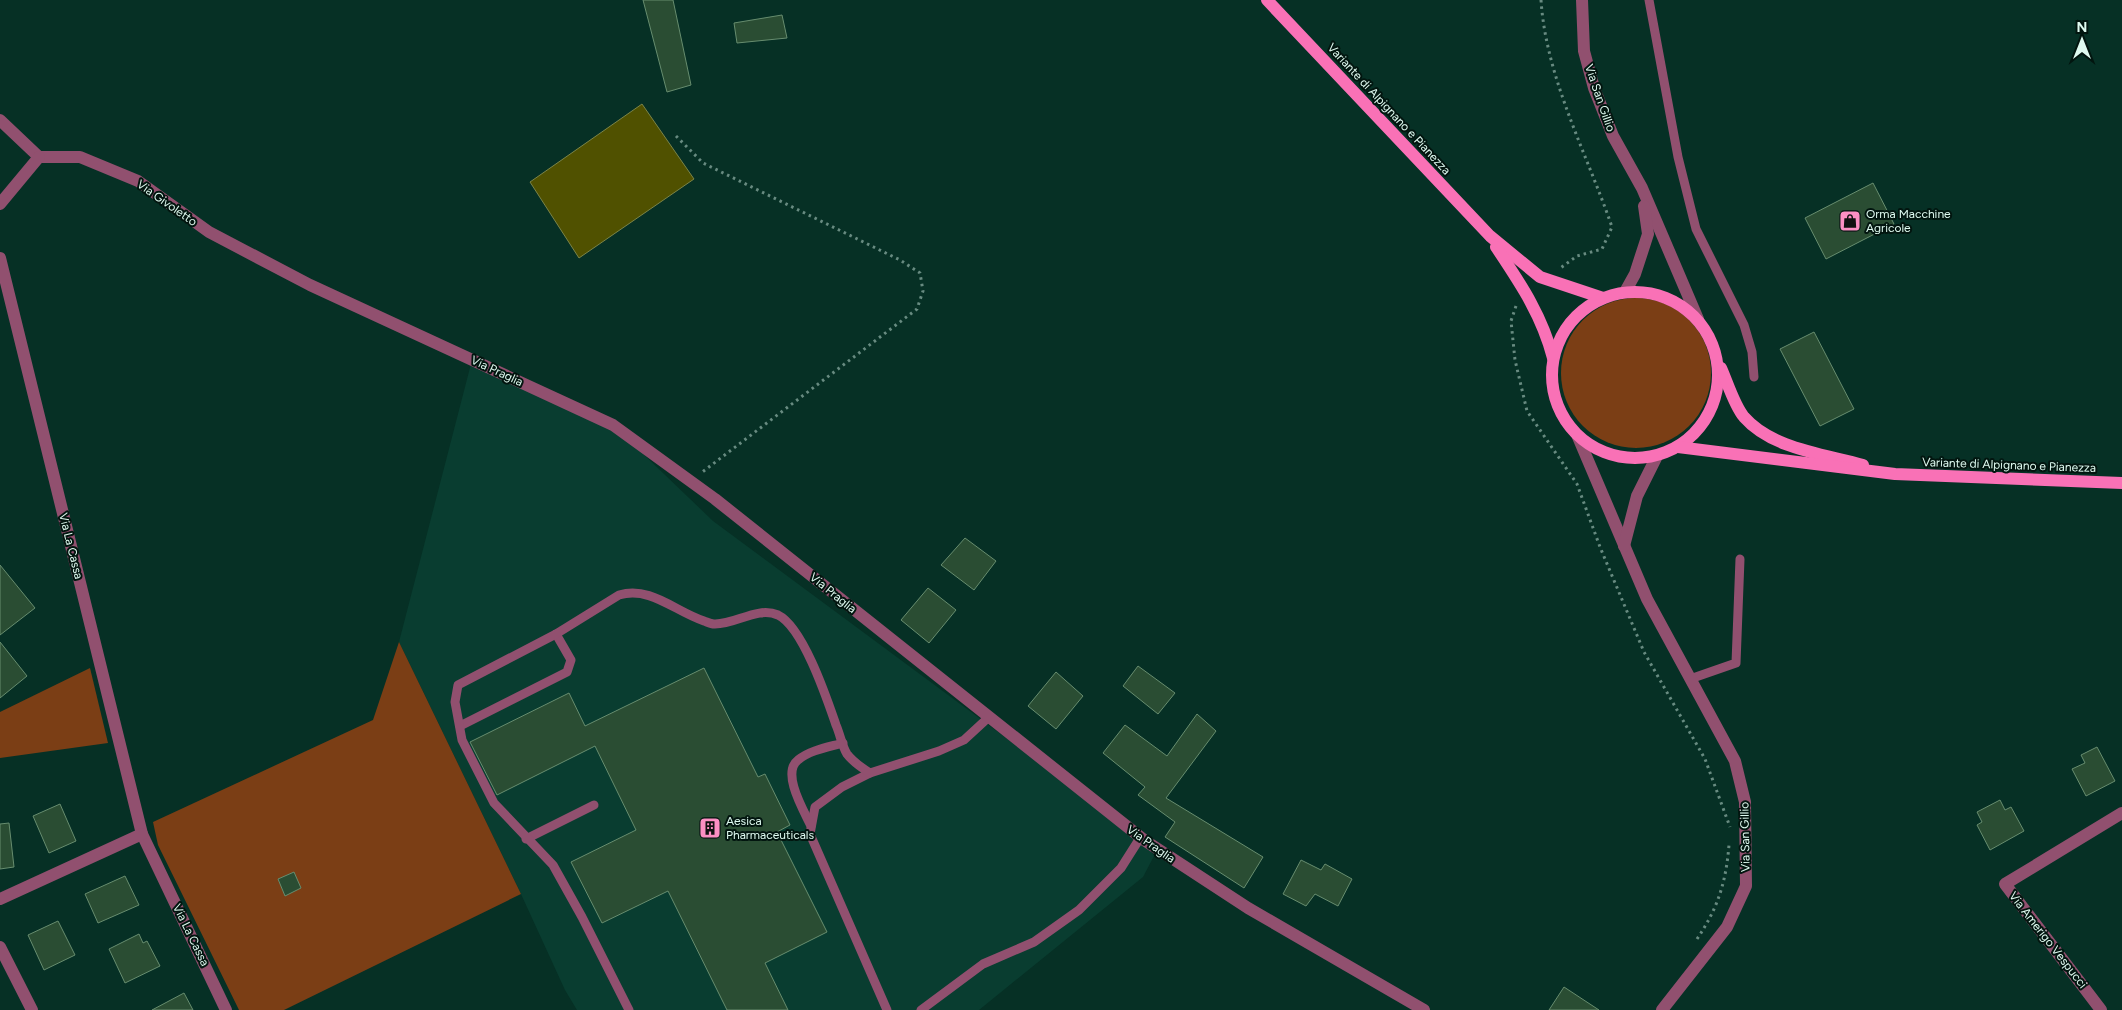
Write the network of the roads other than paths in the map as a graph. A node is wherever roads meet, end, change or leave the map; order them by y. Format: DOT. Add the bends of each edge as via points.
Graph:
graph roads {
  1 [pos="1267,0"];
  2 [pos="1582,0"];
  3 [pos="1649,0"];
  4 [pos="0,120"];
  5 [pos="39,157"];
  6 [pos="1642,188"];
  7 [pos="0,204"];
  8 [pos="209,232"];
  9 [pos="1490,236"];
  10 [pos="0,258"];
  11 [pos="1625,292"];
  12 [pos="1604,298"];
  13 [pos="1698,319"];
  14 [pos="1553,358"];
  15 [pos="1718,359"];
  16 [pos="1754,377"];
  17 [pos="1578,437"];
  18 [pos="1678,447"];
  19 [pos="1657,456"];
  20 [pos="1895,474"];
  21 [pos="2122,483"];
  22 [pos="1624,546"];
  23 [pos="1740,559"];
  24 [pos="556,634"];
  25 [pos="1690,679"];
  26 [pos="989,717"];
  27 [pos="460,726"];
  28 [pos="843,743"];
  29 [pos="870,773"];
  30 [pos="594,805"];
  31 [pos="2122,813"];
  32 [pos="812,826"];
  33 [pos="142,834"];
  34 [pos="1140,838"];
  35 [pos="526,839"];
  36 [pos="0,899"];
  37 [pos="0,947"];
  38 [pos="32,1010"];
  39 [pos="226,1010"];
  40 [pos="629,1010"];
  41 [pos="887,1010"];
  42 [pos="921,1010"];
  43 [pos="1424,1010"];
  44 [pos="1662,1010"];
  45 [pos="2101,1010"];
  1 -- 9 [label="main road, Variante di Alpignano e Pianezza"];
  2 -- 6 [label="street, Via San Gillio" via="1584,51 1594,88 1613,136"];
  3 -- 16 [label="lane" via="1678,157 1696,229 1744,325 1752,352"];
  4 -- 5 [label="street"];
  5 -- 7 [label="street"];
  5 -- 8 [label="street, Via Givoletto" via="80,157 138,181"];
  6 -- 11 [label="street, Via San Gillio" via="1648,234 1635,274"];
  6 -- 13 [label="street, Via San Gillio"];
  8 -- 26 [label="street, Via Praglia" via="310,285 613,424 691,481"];
  9 -- 12 [label="main road, Variante di Alpignano e Pianezza" via="1540,277"];
  9 -- 14 [label="main road, Variante di Alpignano e Pianezza" via="1530,299 1546,332"];
  10 -- 33 [label="street, Via La Cassa"];
  11 -- 12 [label="main road, Variante di Alpignano e Pianezza"];
  11 -- 13 [label="main road, Variante di Alpignano e Pianezza" via="1652,293 1677,302"];
  12 -- 14 [label="main road, Variante di Alpignano e Pianezza" via="1579,313 1564,331"];
  13 -- 15 [label="main road, Variante di Alpignano e Pianezza"];
  14 -- 17 [label="main road, Variante di Alpignano e Pianezza" via="1551,383 1554,399 1560,414"];
  15 -- 18 [label="main road, Variante di Alpignano e Pianezza" via="1719,384 1712,409 1698,431"];
  15 -- 20 [label="main road, Variante di Alpignano e Pianezza" via="1743,415 1759,431 1796,447"];
  17 -- 19 [label="main road, Variante di Alpignano e Pianezza" via="1602,452 1629,459"];
  17 -- 22 [label="street, Via San Gillio"];
  18 -- 19 [label="main road, Variante di Alpignano e Pianezza"];
  18 -- 20 [label="main road, Variante di Alpignano e Pianezza"];
  19 -- 22 [label="street" via="1637,496"];
  20 -- 21 [label="main road, Variante di Alpignano e Pianezza"];
  22 -- 25 [label="street, Via San Gillio" via="1647,599"];
  23 -- 25 [label="lane" via="1736,663"];
  24 -- 27 [label="lane" via="458,685 454,702"];
  24 -- 27 [label="lane" via="571,660 567,672"];
  24 -- 28 [label="lane" via="631,591 645,593 714,624 756,613 777,615 790,625 804,648"];
  25 -- 44 [label="street, Via San Gillio" via="1735,761 1745,802 1746,886 1727,926"];
  26 -- 29 [label="lane" via="964,740"];
  26 -- 34 [label="street, Via Praglia"];
  27 -- 35 [label="lane" via="462,740 494,803"];
  28 -- 29 [label="lane" via="847,753"];
  28 -- 32 [label="lane" via="796,761 791,773 795,792"];
  29 -- 32 [label="lane" via="842,787 815,807"];
  30 -- 35 [label="lane"];
  31 -- 45 [label="street, Via Amerigo Vespucci" via="2005,884"];
  32 -- 41 [label="lane" via="810,834"];
  33 -- 36 [label="street"];
  33 -- 39 [label="street, Via La Cassa"];
  34 -- 42 [label="lane" via="1121,868 1079,910 1034,942 983,964"];
  34 -- 43 [label="street, Via Praglia" via="1248,908"];
  35 -- 40 [label="lane" via="553,865"];
  37 -- 38 [label="street"];
}
